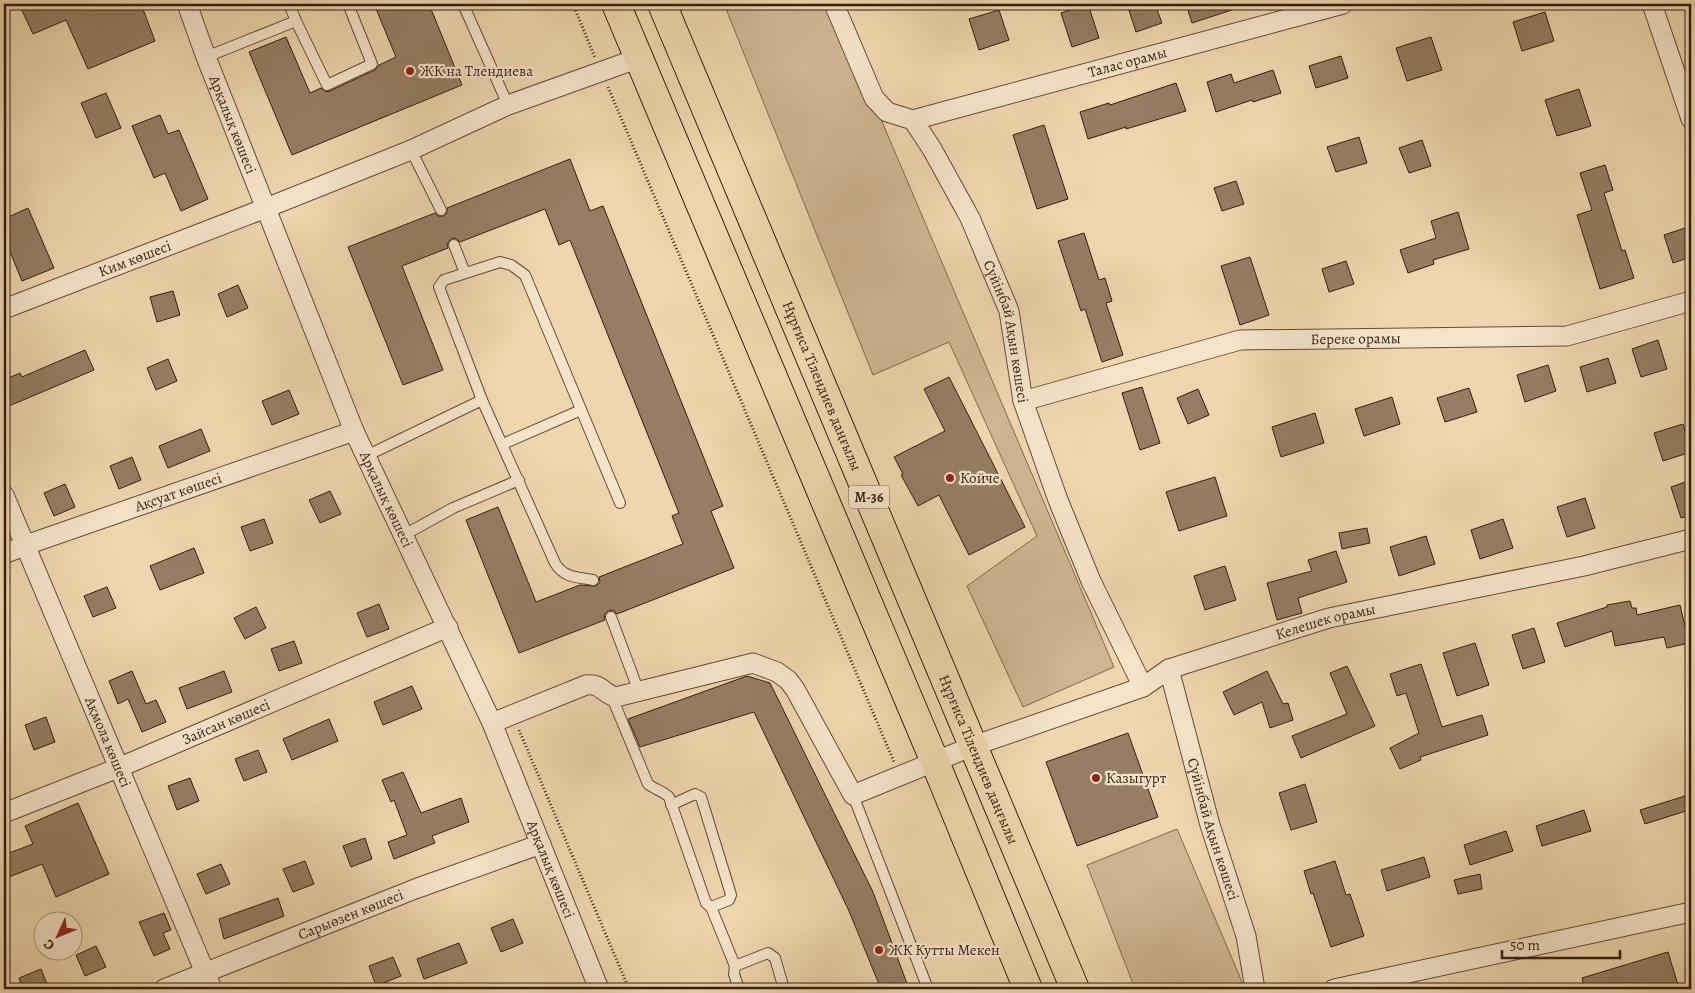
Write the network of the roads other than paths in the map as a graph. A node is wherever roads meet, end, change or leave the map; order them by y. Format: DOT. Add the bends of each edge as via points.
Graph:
graph roads {
  1 [pos="187,4"];
  2 [pos="290,4"];
  3 [pos="348,4"];
  4 [pos="463,4"];
  5 [pos="616,4"];
  6 [pos="662,4"];
  7 [pos="834,4"];
  8 [pos="1343,4"];
  9 [pos="1652,4"];
  10 [pos="296,21"];
  11 [pos="206,58"];
  12 [pos="639,58"];
  13 [pos="508,105"];
  14 [pos="1691,119"];
  15 [pos="913,120"];
  16 [pos="411,150"];
  17 [pos="266,208"];
  18 [pos="441,210"];
  19 [pos="454,245"];
  20 [pos="465,273"];
  21 [pos="1691,301"];
  22 [pos="4,309"];
  23 [pos="482,400"];
  24 [pos="1024,401"];
  25 [pos="581,410"];
  26 [pos="354,431"];
  27 [pos="503,444"];
  28 [pos="366,456"];
  29 [pos="519,480"];
  30 [pos="4,495"];
  31 [pos="620,503"];
  32 [pos="404,536"];
  33 [pos="1691,540"];
  34 [pos="26,545"];
  35 [pos="4,554"];
  36 [pos="593,580"];
  37 [pos="611,617"];
  38 [pos="448,627"];
  39 [pos="1169,669"];
  40 [pos="1143,687"];
  41 [pos="639,692"];
  42 [pos="611,696"];
  43 [pos="492,723"];
  44 [pos="973,746"];
  45 [pos="935,762"];
  46 [pos="118,768"];
  47 [pos="853,795"];
  48 [pos="671,805"];
  49 [pos="4,813"];
  50 [pos="541,844"];
  51 [pos="711,906"];
  52 [pos="1691,912"];
  53 [pos="735,966"];
  54 [pos="208,981"];
  55 [pos="164,989"];
  56 [pos="599,989"];
  57 [pos="739,989"];
  58 [pos="784,989"];
  59 [pos="928,989"];
  60 [pos="1028,989"];
  61 [pos="1075,989"];
  62 [pos="1255,989"];
  63 [pos="1334,989"];
  1 -- 11 [label="street, Арқалық көшесі"];
  2 -- 10 [label="lane"];
  3 -- 10 [label="lane" via="372,64 327,85"];
  4 -- 13 [label="lane"];
  5 -- 12 [label="main road, M-36"];
  6 -- 44 [label="main road, Нұрғиса Тілендиев даңғылы / M-36"];
  7 -- 15 [label="street" via="874,98 887,112"];
  8 -- 15 [label="street, Талас орамы"];
  9 -- 14 [label="street"];
  10 -- 11 [label="lane"];
  11 -- 17 [label="street, Арқалық көшесі"];
  12 -- 13 [label="street, Ким көшесі"];
  12 -- 45 [label="main road, M-36"];
  13 -- 16 [label="street, Ким көшесі"];
  15 -- 24 [label="street, Сүйінбай Ақын көшесі" via="970,218 1009,311"];
  16 -- 17 [label="street, Ким көшесі"];
  16 -- 18 [label="lane"];
  17 -- 22 [label="street, Ким көшесі"];
  17 -- 26 [label="street, Арқалық көшесі"];
  19 -- 20 [label="lane"];
  20 -- 23 [label="lane" via="444,280 439,287"];
  20 -- 25 [label="lane" via="500,262 525,275"];
  21 -- 24 [label="street, Береке орамы" via="1567,336 1240,340"];
  23 -- 27 [label="lane"];
  23 -- 28 [label="lane"];
  24 -- 40 [label="street, Сүйінбай Ақын көшесі" via="1087,572"];
  25 -- 27 [label="lane"];
  25 -- 31 [label="lane"];
  26 -- 28 [label="street, Арқалық көшесі"];
  26 -- 34 [label="street, Ақсуат көшесі"];
  27 -- 29 [label="lane"];
  28 -- 32 [label="street, Арқалық көшесі"];
  29 -- 32 [label="lane" via="452,508"];
  29 -- 36 [label="lane" via="559,570"];
  30 -- 34 [label="street, Ақмола көшесі"];
  32 -- 38 [label="street, Арқалық көшесі"];
  33 -- 39 [label="street, Келешек орамы" via="1584,566 1329,618"];
  34 -- 35 [label="street, Ақсуат көшесі"];
  34 -- 46 [label="street, Ақмола көшесі"];
  37 -- 41 [label="lane"];
  38 -- 43 [label="street, Арқалық көшесі"];
  38 -- 46 [label="street, Зайсан көшесі"];
  39 -- 40 [label="street, Келешек орамы"];
  39 -- 62 [label="street, Сүйінбай Ақын көшесі" via="1210,825 1246,936"];
  40 -- 44 [label="street, Келешек орамы"];
  41 -- 42 [label="street"];
  41 -- 47 [label="street" via="752,663 777,672 795,689"];
  42 -- 43 [label="street" via="599,686 586,685"];
  42 -- 48 [label="lane" via="648,784 665,793"];
  43 -- 50 [label="street, Арқалық көшесі"];
  44 -- 45 [label="street"];
  44 -- 61 [label="main road, Нұрғиса Тілендиев даңғылы / M-36"];
  45 -- 47 [label="street"];
  45 -- 60 [label="main road, M-36"];
  46 -- 49 [label="street, Зайсан көшесі"];
  46 -- 54 [label="street, Ақмола көшесі"];
  47 -- 59 [label="lane"];
  48 -- 51 [label="lane" via="706,903"];
  48 -- 51 [label="lane" via="695,794 701,797 731,895 729,900"];
  50 -- 54 [label="street, Сарыөзен көшесі" via="415,889"];
  50 -- 56 [label="street, Арқалық көшесі"];
  51 -- 53 [label="lane"];
  52 -- 63 [label="street"];
  53 -- 57 [label="lane"];
  53 -- 58 [label="lane" via="768,953 775,958"];
  54 -- 55 [label="street, Сарыөзен көшесі"];
}
